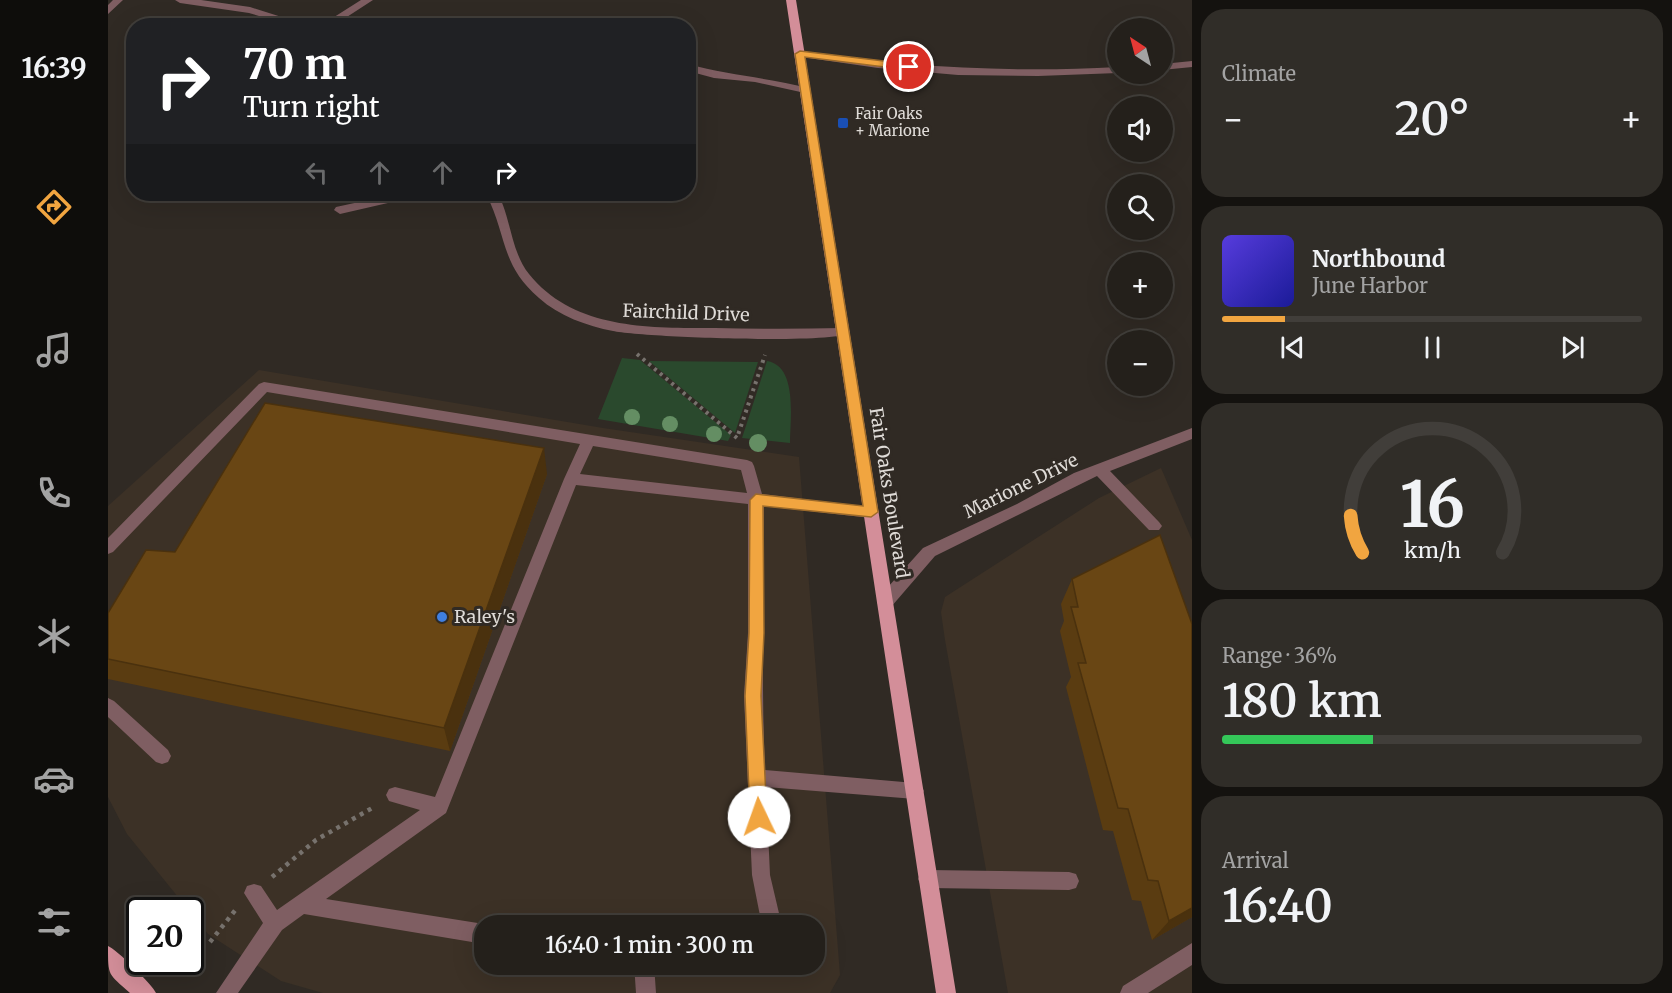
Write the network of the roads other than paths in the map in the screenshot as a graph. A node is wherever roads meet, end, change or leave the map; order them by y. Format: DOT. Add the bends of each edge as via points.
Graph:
graph roads {
  1 [pos="118,0"];
  2 [pos="180,0"];
  3 [pos="368,0"];
  4 [pos="791,0"];
  5 [pos="108,11"];
  6 [pos="278,18"];
  7 [pos="338,18"];
  8 [pos="800,54"];
  9 [pos="1192,64"];
  10 [pos="1173,66"];
  11 [pos="696,69"];
  12 [pos="1107,71"];
  13 [pos="805,90"];
  14 [pos="379,201"];
  15 [pos="497,201"];
  16 [pos="340,210"];
  17 [pos="843,332"];
  18 [pos="1192,433"];
  19 [pos="589,440"];
  20 [pos="1099,469"];
  21 [pos="571,479"];
  22 [pos="756,500"];
  23 [pos="871,512"];
  24 [pos="1154,526"];
  25 [pos="108,548"];
  26 [pos="885,602"];
  27 [pos="108,706"];
  28 [pos="162,756"];
  29 [pos="757,778"];
  30 [pos="915,791"];
  31 [pos="394,795"];
  32 [pos="440,807"];
  33 [pos="928,879"];
  34 [pos="1069,881"];
  35 [pos="254,893"];
  36 [pos="301,904"];
  37 [pos="770,915"];
  38 [pos="275,923"];
  39 [pos="474,932"];
  40 [pos="1192,953"];
  41 [pos="108,956"];
  42 [pos="645,975"];
  43 [pos="146,993"];
  44 [pos="226,993"];
  45 [pos="646,993"];
  46 [pos="946,993"];
  47 [pos="1130,993"];
  1 -- 5 [label="street"];
  2 -- 6 [label="street"];
  3 -- 7 [label="street"];
  4 -- 8 [label="main road, Fair Oaks Boulevard"];
  8 -- 12 [label="street" via="964,71"];
  8 -- 13 [label="main road, Fair Oaks Boulevard"];
  9 -- 10 [label="street"];
  11 -- 13 [label="street"];
  13 -- 17 [label="main road, Fair Oaks Boulevard"];
  14 -- 16 [label="street"];
  15 -- 17 [label="street, Fairchild Drive" via="524,276 550,302 588,321 645,333"];
  17 -- 23 [label="main road, Fair Oaks Boulevard"];
  18 -- 20 [label="street, Marione Drive"];
  19 -- 21 [label="street"];
  19 -- 22 [label="street" via="747,466"];
  19 -- 25 [label="street" via="264,387"];
  20 -- 24 [label="street"];
  20 -- 26 [label="street, Marione Drive" via="929,552"];
  21 -- 22 [label="street"];
  21 -- 32 [label="street"];
  22 -- 23 [label="street"];
  22 -- 29 [label="street" via="753,696"];
  23 -- 26 [label="main road, Fair Oaks Boulevard"];
  26 -- 30 [label="main road, Fair Oaks Boulevard"];
  27 -- 28 [label="street"];
  29 -- 30 [label="street"];
  29 -- 37 [label="street" via="761,875"];
  30 -- 33 [label="main road, Fair Oaks Boulevard"];
  31 -- 32 [label="street"];
  32 -- 36 [label="street"];
  33 -- 34 [label="street"];
  33 -- 46 [label="main road, Fair Oaks Boulevard"];
  35 -- 38 [label="street"];
  36 -- 38 [label="street"];
  36 -- 39 [label="street"];
  38 -- 44 [label="street"];
  40 -- 47 [label="street"];
  41 -- 43 [label="main road"];
  42 -- 45 [label="street"];
}
